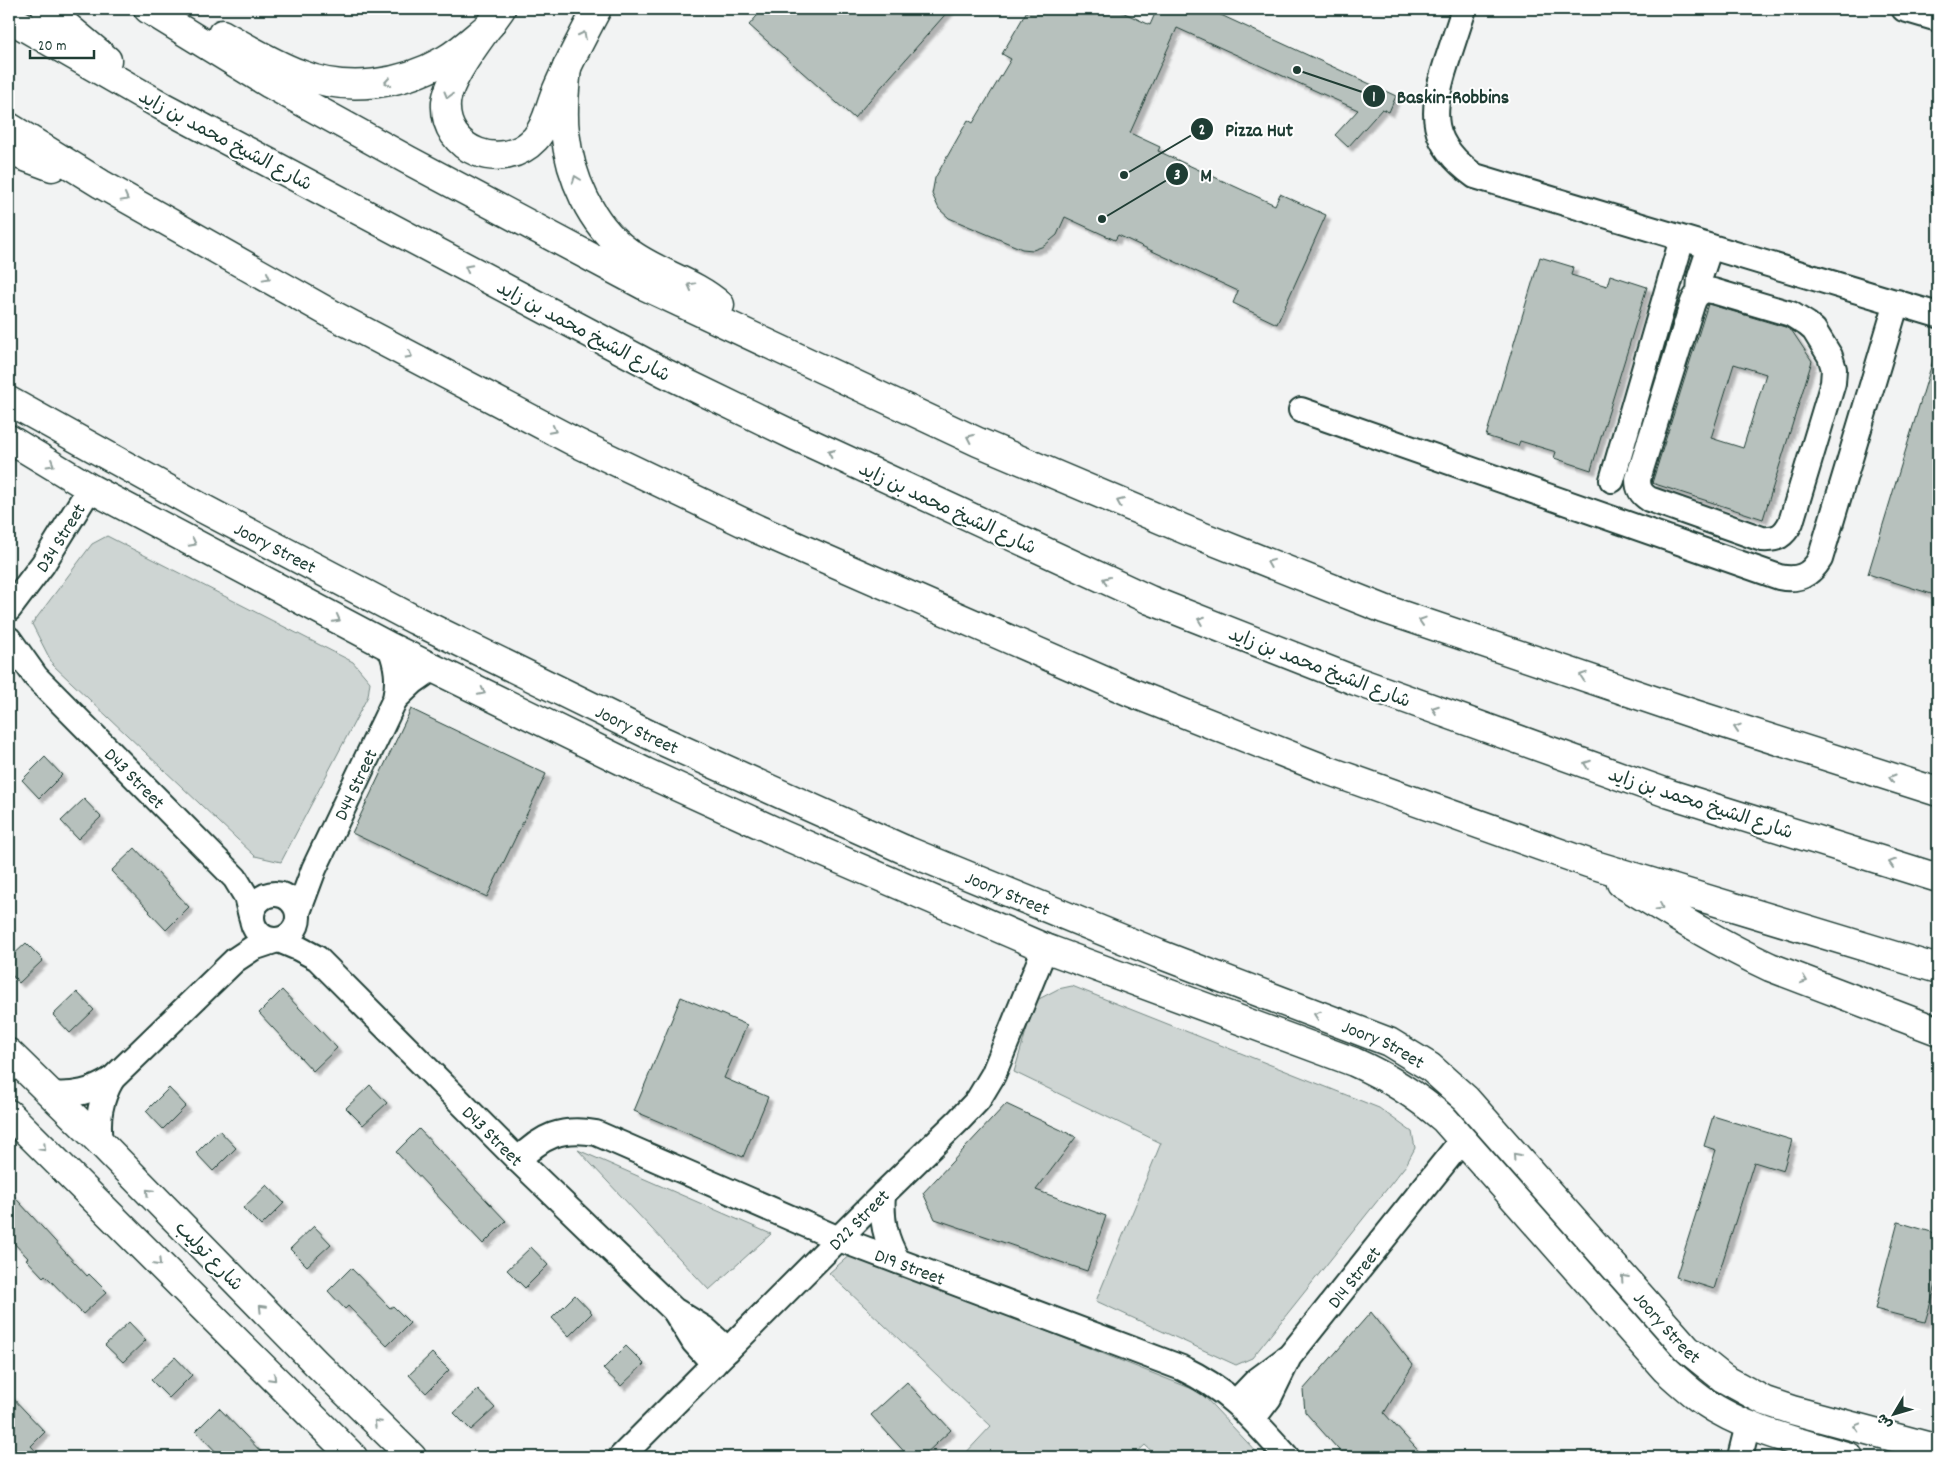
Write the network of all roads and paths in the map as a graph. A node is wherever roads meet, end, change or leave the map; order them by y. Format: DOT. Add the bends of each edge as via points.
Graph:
graph roads {
  1 [pos="46,9"];
  2 [pos="148,9"];
  3 [pos="171,9"];
  4 [pos="597,9"];
  5 [pos="1464,9"];
  6 [pos="1904,9"];
  7 [pos="496,17"];
  8 [pos="9,18"];
  9 [pos="1938,19"];
  10 [pos="567,67"];
  11 [pos="162,106"];
  12 [pos="9,126"];
  13 [pos="9,151"];
  14 [pos="101,184"];
  15 [pos="1682,239"];
  16 [pos="1710,247"];
  17 [pos="1699,293"];
  18 [pos="1897,302"];
  19 [pos="1938,314"];
  20 [pos="740,330"];
  21 [pos="9,401"];
  22 [pos="1301,410"];
  23 [pos="9,440"];
  24 [pos="1612,480"];
  25 [pos="90,488"];
  26 [pos="202,508"];
  27 [pos="9,609"];
  28 [pos="9,639"];
  29 [pos="390,647"];
  30 [pos="9,661"];
  31 [pos="433,668"];
  32 [pos="36,677"];
  33 [pos="396,699"];
  34 [pos="1938,792"];
  35 [pos="1588,863"];
  36 [pos="314,869"];
  37 [pos="235,878"];
  38 [pos="1938,878"];
  39 [pos="275,894"];
  40 [pos="298,915"];
  41 [pos="252,919"];
  42 [pos="276,941"];
  43 [pos="1045,948"];
  44 [pos="1158,954"];
  45 [pos="317,958"];
  46 [pos="235,960"];
  47 [pos="1938,968"];
  48 [pos="1938,1031"];
  49 [pos="9,1053"];
  50 [pos="112,1079"];
  51 [pos="50,1094"];
  52 [pos="9,1114"];
  53 [pos="1462,1139"];
  54 [pos="100,1142"];
  55 [pos="518,1160"];
  56 [pos="883,1194"];
  57 [pos="839,1239"];
  58 [pos="898,1261"];
  59 [pos="721,1357"];
  60 [pos="1288,1357"];
  61 [pos="1236,1402"];
  62 [pos="1253,1419"];
  63 [pos="1748,1426"];
  64 [pos="1938,1449"];
  65 [pos="353,1457"];
  66 [pos="412,1457"];
  67 [pos="621,1457"];
  68 [pos="1286,1457"];
  69 [pos="1740,1457"];
  70 [pos="1850,1457"];
  1 -- 11 [label="main road"];
  2 -- 20 [label="main road" via="270,84 408,160 646,286"];
  7 -- 3 [label="main road, one-way" via="447,59 425,71 376,84 352,84 326,82 302,75"];
  10 -- 4 [label="main road, one-way"];
  5 -- 15 [label="street" via="1437,92 1435,111 1438,131 1446,149 1459,164 1475,176 1494,183"];
  6 -- 9 [label="street"];
  7 -- 10 [label="main road, one-way" via="448,91 446,105 453,132 473,151 500,157 526,147 544,126"];
  8 -- 11 [label="main road, شارع الشيخ محمد بن زايد"];
  20 -- 10 [label="main road, one-way" via="722,307 704,293 627,252 596,217 574,176 568,154 564,131"];
  38 -- 11 [label="main road, شارع الشيخ محمد بن زايد, one-way" via="1661,791 1356,681 1150,600 665,374"];
  12 -- 14 [label="main road"];
  13 -- 14 [label="main road"];
  14 -- 35 [label="main road, one-way" via="344,321 574,442 757,529 1130,692 1326,770"];
  15 -- 16 [label="street"];
  15 -- 24 [label="street"];
  16 -- 17 [label="street" via="1699,282"];
  16 -- 18 [label="street"];
  17 -- 17 [label="street" via="1692,304 1638,485 1649,499 1771,540 1780,537 1791,522 1833,383 1833,362 1814,330 1800,318 1713,291"];
  18 -- 19 [label="street"];
  18 -- 22 [label="street" via="1820,559 1815,568 1799,578 1779,577"];
  34 -- 20 [label="main road, one-way" via="1384,609 978,442"];
  21 -- 26 [label="main road, Joory Street"];
  23 -- 25 [label="main road, Joory Street, one-way"];
  25 -- 26 [label="main road" via="100,484 118,485 177,512 194,512"];
  25 -- 27 [label="street, D34 Street" via="43,564"];
  25 -- 29 [label="main road, Joory Street, one-way"];
  26 -- 44 [label="main road, Joory Street" via="415,620 725,770 903,849"];
  28 -- 32 [label="street, D43 Street"];
  29 -- 31 [label="main road, Joory Street"];
  29 -- 33 [label="street, D44 Street" via="397,673"];
  30 -- 32 [label="street, D43 Street"];
  31 -- 33 [label="street, D44 Street"];
  31 -- 43 [label="main road, Joory Street, one-way" via="695,795"];
  32 -- 37 [label="street, D43 Street"];
  33 -- 36 [label="street, D44 Street"];
  35 -- 47 [label="main road"];
  35 -- 48 [label="main road, one-way" via="1744,955"];
  36 -- 39 [label="street, D44 Street" via="297,884"];
  36 -- 40 [label="street, D44 Street"];
  37 -- 39 [label="street, D43 Street"];
  37 -- 41 [label="street, D43 Street" via="246,896"];
  39 -- 40 [label="street" via="293,902"];
  39 -- 41 [label="street" via="255,904"];
  40 -- 42 [label="street" via="292,933"];
  40 -- 45 [label="street, D43 Street"];
  41 -- 42 [label="street" via="260,936"];
  41 -- 46 [label="street"];
  42 -- 45 [label="street, D43 Street"];
  42 -- 46 [label="street" via="253,948"];
  43 -- 44 [label="main road" via="1072,942 1135,962"];
  43 -- 53 [label="main road, Joory Street" via="1379,1073 1424,1102"];
  43 -- 56 [label="street, D22 Street" via="986,1088 959,1120"];
  64 -- 44 [label="main road, Joory Street, one-way" via="1792,1410 1765,1401 1724,1378 1687,1348 1466,1099 1430,1067 1367,1032"];
  45 -- 55 [label="street, D43 Street"];
  46 -- 50 [label="street"];
  49 -- 51 [label="main road, شارع توليب"];
  50 -- 51 [label="street" via="89,1091"];
  50 -- 54 [label="street" via="101,1103 98,1122"];
  51 -- 54 [label="main road, شارع توليب"];
  52 -- 65 [label="main road, one-way"];
  53 -- 60 [label="street, D14 Street"];
  53 -- 63 [label="main road, Joory Street" via="1665,1369 1704,1401"];
  66 -- 54 [label="main road, شارع توليب, one-way"];
  55 -- 57 [label="street, D19 Street" via="540,1141 553,1135 582,1130 596,1133"];
  55 -- 59 [label="street, D43 Street" via="674,1310 705,1329"];
  56 -- 57 [label="street, D22 Street"];
  56 -- 58 [label="street" via="884,1229"];
  57 -- 58 [label="street, D19 Street"];
  57 -- 59 [label="street, D22 Street"];
  58 -- 61 [label="street, D19 Street" via="1182,1368 1213,1384"];
  59 -- 67 [label="street, D22 Street"];
  60 -- 61 [label="street" via="1266,1372"];
  60 -- 62 [label="street, D14 Street" via="1269,1398"];
  61 -- 62 [label="street, D19 Street"];
  62 -- 68 [label="street, D19 Street"];
  63 -- 69 [label="street"];
  63 -- 70 [label="main road, Joory Street"];
}
